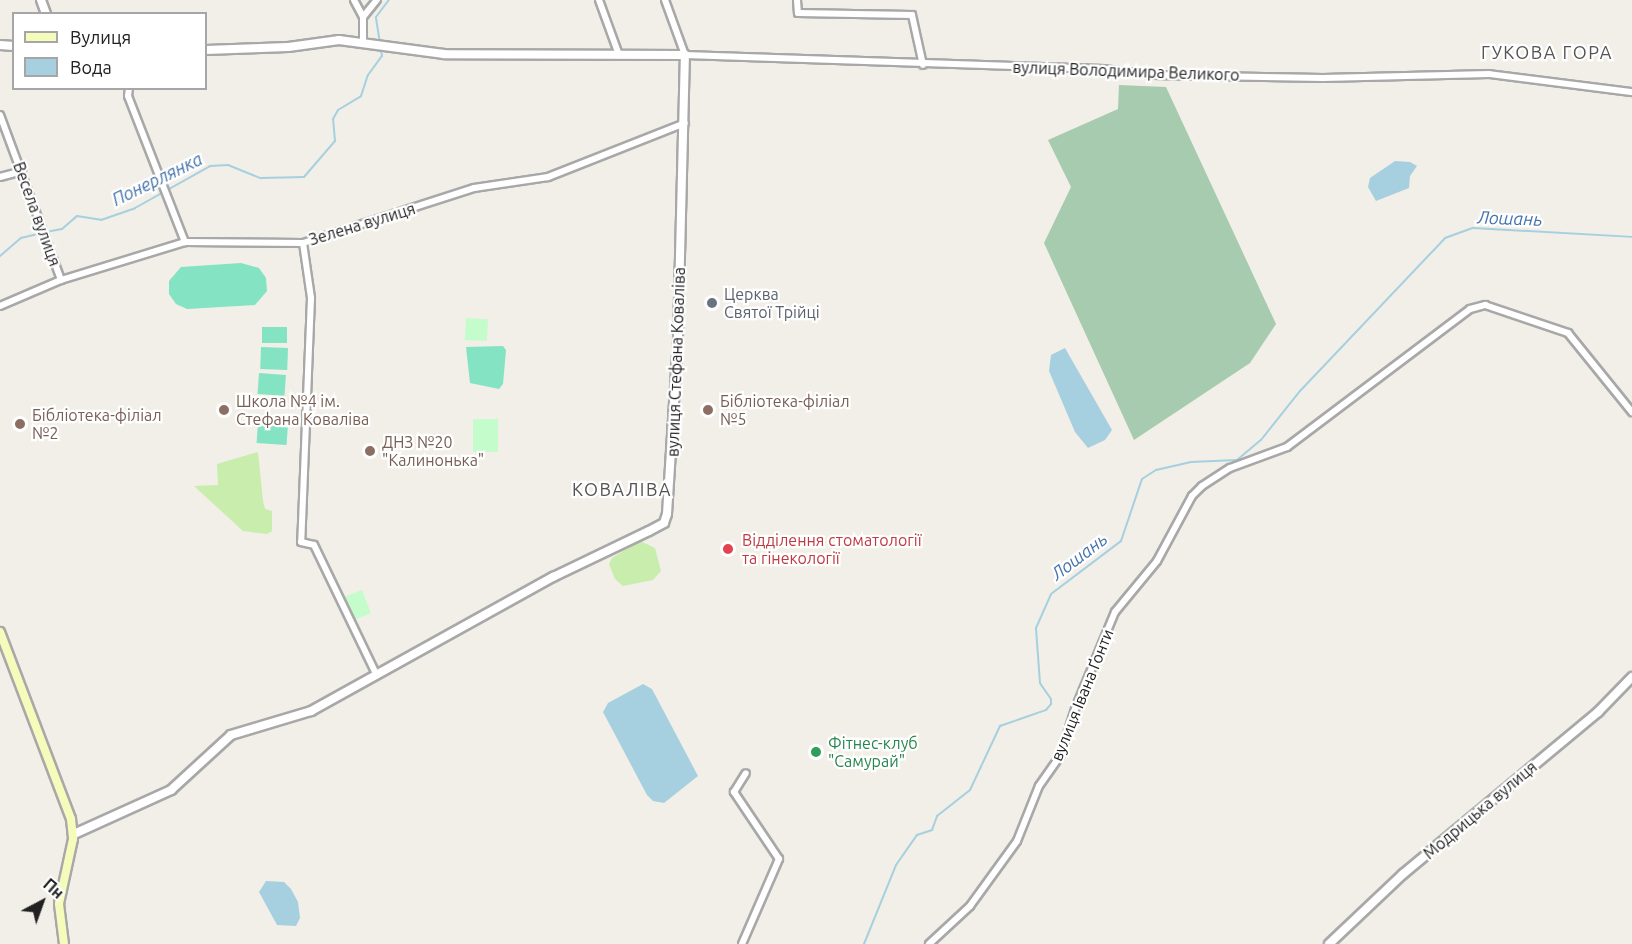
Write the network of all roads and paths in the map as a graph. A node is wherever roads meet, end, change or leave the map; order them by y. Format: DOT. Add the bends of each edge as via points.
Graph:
graph roads {
  1 [pos="354,0"];
  2 [pos="377,0"];
  3 [pos="599,0"];
  4 [pos="665,0"];
  5 [pos="797,0"];
  6 [pos="363,17"];
  7 [pos="363,41"];
  8 [pos="207,50"];
  9 [pos="619,55"];
  10 [pos="685,55"];
  11 [pos="923,65"];
  12 [pos="129,90"];
  13 [pos="1632,92"];
  14 [pos="0,115"];
  15 [pos="685,123"];
  16 [pos="22,171"];
  17 [pos="0,177"];
  18 [pos="185,242"];
  19 [pos="303,243"];
  20 [pos="61,280"];
  21 [pos="0,306"];
  22 [pos="1632,412"];
  23 [pos="0,632"];
  24 [pos="376,674"];
  25 [pos="1632,677"];
  26 [pos="746,773"];
  27 [pos="74,834"];
  28 [pos="64,944"];
  29 [pos="742,944"];
  30 [pos="928,944"];
  31 [pos="1329,944"];
  1 -- 6 [label="street"];
  2 -- 6 [label="street"];
  3 -- 9 [label="street"];
  4 -- 10 [label="street"];
  5 -- 11 [label="street" via="798,12 912,15"];
  6 -- 7 [label="street"];
  7 -- 8 [label="street, вулиця Володимира Великого"];
  7 -- 9 [label="street, вулиця Володимира Великого" via="444,54"];
  9 -- 10 [label="street, вулиця Володимира Великого"];
  10 -- 11 [label="street, вулиця Володимира Великого"];
  10 -- 15 [label="street, вулиця Стефана Коваліва"];
  11 -- 13 [label="street, вулиця Володимира Великого" via="1323,78 1489,74"];
  12 -- 18 [label="street"];
  14 -- 16 [label="street, Весела вулиця"];
  15 -- 19 [label="street, Зелена вулиця" via="548,177 474,188"];
  15 -- 24 [label="street, вулиця Стефана Коваліва" via="673,457 664,523 553,577"];
  16 -- 17 [label="street"];
  16 -- 20 [label="street, Весела вулиця"];
  18 -- 19 [label="street, Зелена вулиця"];
  18 -- 20 [label="street, Зелена вулиця"];
  19 -- 24 [label="street" via="311,298 301,542 314,545"];
  20 -- 21 [label="street, Зелена вулиця"];
  22 -- 30 [label="street, вулиця Івана Ґонти" via="1568,333 1493,306 1470,309 1287,447 1230,468 1203,486 1192,496 1157,561 1115,612 1060,756 1039,786 1017,841 970,906"];
  23 -- 27 [label="main road" via="56,771"];
  24 -- 27 [label="street, вулиця Стефана Коваліва" via="311,711 231,735 171,790"];
  25 -- 31 [label="street, Модрицька вулиця" via="1598,712 1403,874"];
  26 -- 29 [label="street" via="734,792 777,854 779,866"];
  27 -- 28 [label="main road" via="59,904"];
}
